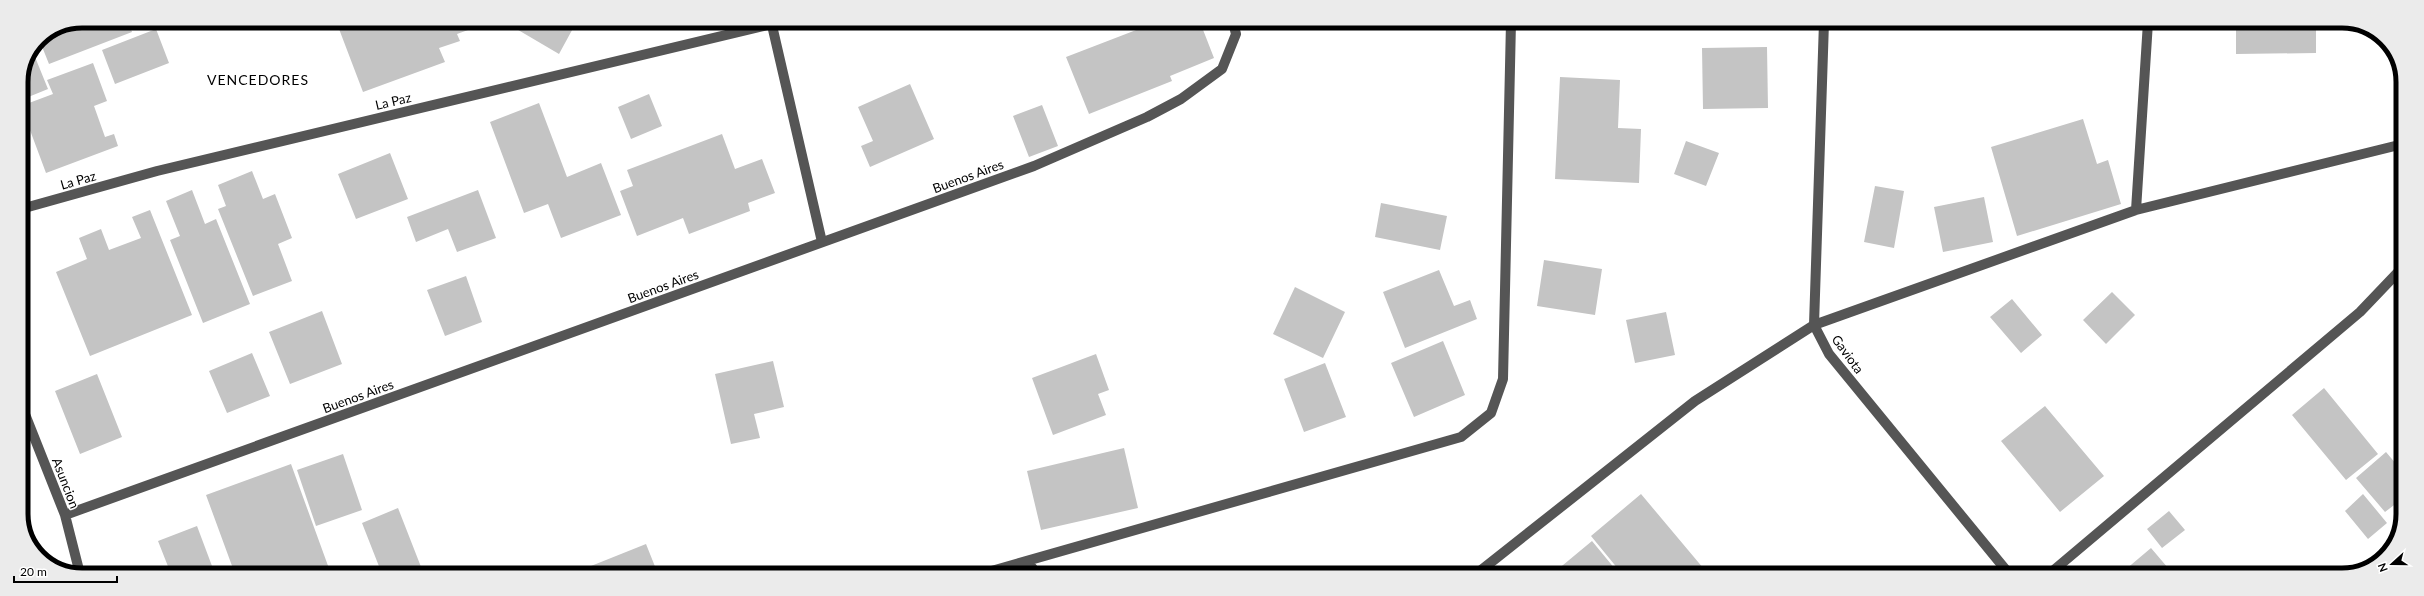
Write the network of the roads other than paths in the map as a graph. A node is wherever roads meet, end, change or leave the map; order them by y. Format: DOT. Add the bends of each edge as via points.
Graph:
graph roads {
  1 [pos="750,28"];
  2 [pos="772,28"];
  3 [pos="1234,28"];
  4 [pos="1511,28"];
  5 [pos="1824,28"];
  6 [pos="2148,28"];
  7 [pos="2396,146"];
  8 [pos="28,207"];
  9 [pos="2136,210"];
  10 [pos="822,242"];
  11 [pos="2396,274"];
  12 [pos="1814,325"];
  13 [pos="28,422"];
  14 [pos="65,516"];
  15 [pos="1027,561"];
  16 [pos="78,568"];
  17 [pos="1002,568"];
  18 [pos="1032,568"];
  19 [pos="1483,568"];
  20 [pos="2004,568"];
  21 [pos="2056,568"];
  1 -- 8 [label="street, La Paz" via="158,171"];
  2 -- 10 [label="street"];
  3 -- 10 [label="street, Buenos Aires" via="1236,34 1222,69 1181,99 1147,117 1034,166"];
  4 -- 15 [label="street" via="1503,379 1491,413 1461,437"];
  5 -- 12 [label="street, Gaviota"];
  6 -- 9 [label="street"];
  7 -- 9 [label="street"];
  9 -- 12 [label="street"];
  10 -- 14 [label="street, Buenos Aires"];
  11 -- 21 [label="street" via="2360,312"];
  12 -- 19 [label="street" via="1695,401"];
  12 -- 20 [label="street, Gaviota" via="1829,354"];
  13 -- 14 [label="street, Asuncion"];
  14 -- 16 [label="street, Asuncion"];
  15 -- 17 [label="street"];
  15 -- 18 [label="street"];
}
